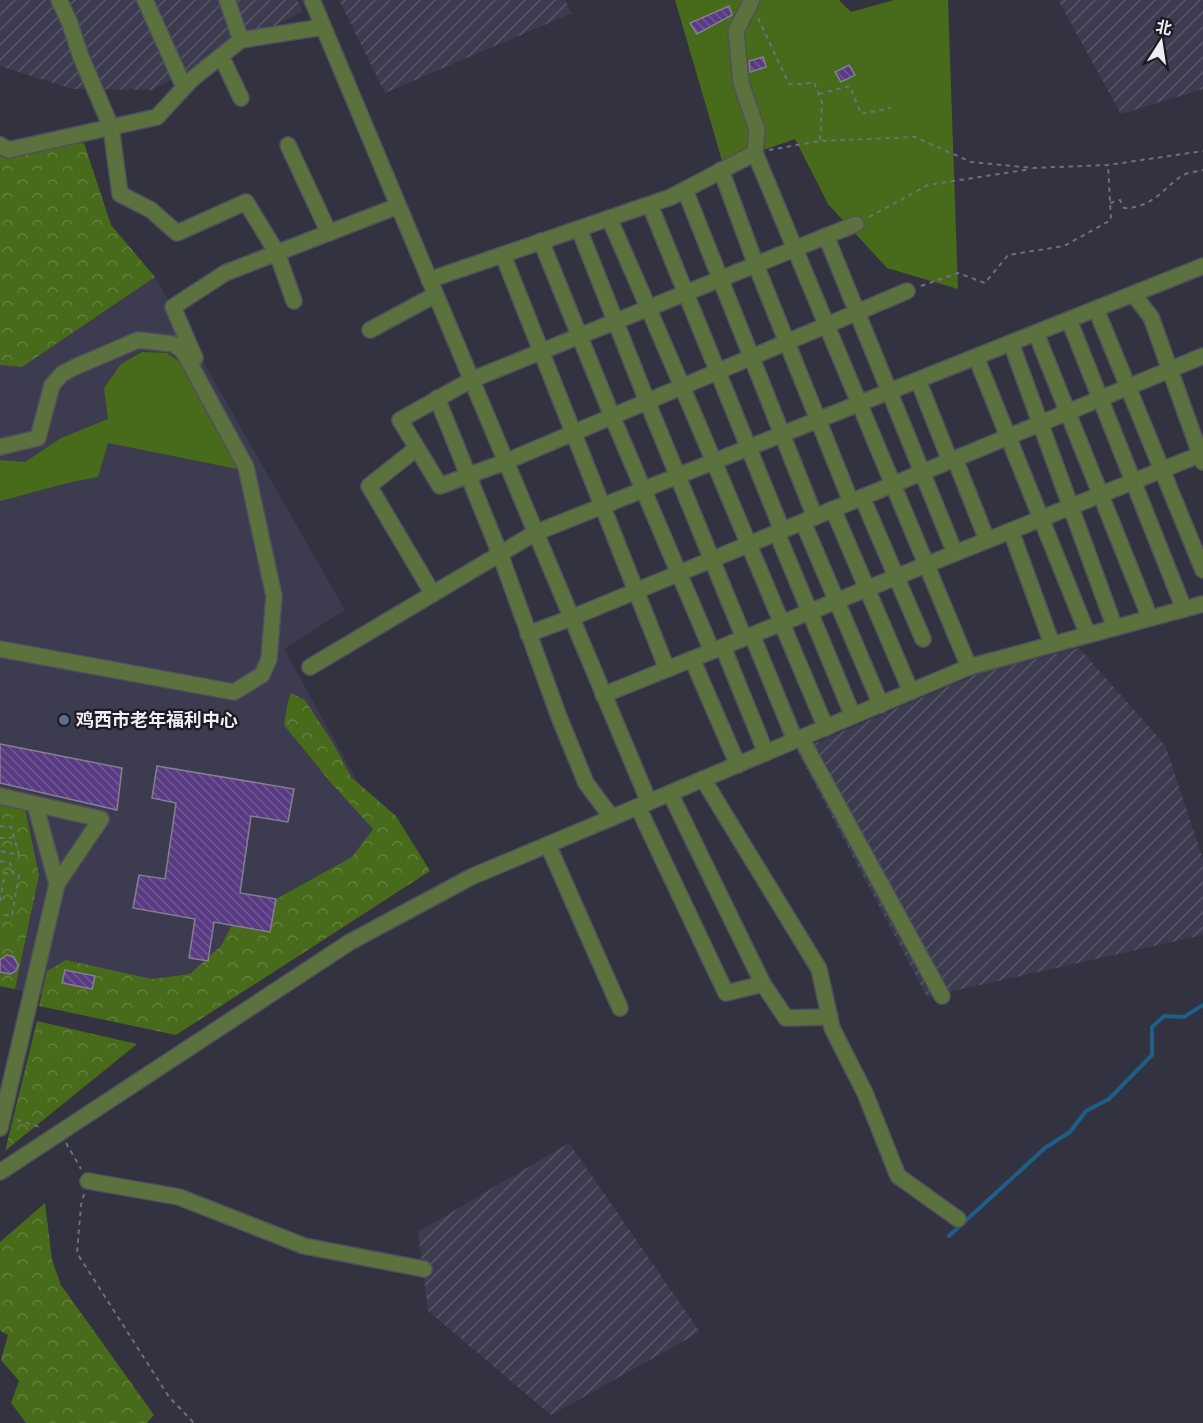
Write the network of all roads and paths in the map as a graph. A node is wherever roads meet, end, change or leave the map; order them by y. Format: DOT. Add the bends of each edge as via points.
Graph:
graph roads {
  1 [pos="59,0"];
  2 [pos="145,0"];
  3 [pos="227,0"];
  4 [pos="312,0"];
  5 [pos="751,2"];
  6 [pos="323,27"];
  7 [pos="241,40"];
  8 [pos="221,56"];
  9 [pos="184,87"];
  10 [pos="819,94"];
  11 [pos="241,98"];
  12 [pos="891,108"];
  13 [pos="111,127"];
  14 [pos="820,141"];
  15 [pos="0,145"];
  16 [pos="288,145"];
  17 [pos="1203,151"];
  18 [pos="755,153"];
  19 [pos="1108,165"];
  20 [pos="1043,168"];
  21 [pos="1203,170"];
  22 [pos="721,171"];
  23 [pos="685,190"];
  24 [pos="1110,203"];
  25 [pos="650,205"];
  26 [pos="398,206"];
  27 [pos="609,218"];
  28 [pos="856,224"];
  29 [pos="579,229"];
  30 [pos="329,233"];
  31 [pos="826,236"];
  32 [pos="541,242"];
  33 [pos="795,249"];
  34 [pos="277,253"];
  35 [pos="503,255"];
  36 [pos="756,265"];
  37 [pos="1203,266"];
  38 [pos="721,279"];
  39 [pos="429,280"];
  40 [pos="907,291"];
  41 [pos="685,293"];
  42 [pos="1133,294"];
  43 [pos="435,296"];
  44 [pos="294,301"];
  45 [pos="649,308"];
  46 [pos="1096,309"];
  47 [pos="857,312"];
  48 [pos="1069,320"];
  49 [pos="615,322"];
  50 [pos="826,325"];
  51 [pos="370,330"];
  52 [pos="1036,333"];
  53 [pos="579,336"];
  54 [pos="787,342"];
  55 [pos="1011,343"];
  56 [pos="542,351"];
  57 [pos="1203,356"];
  58 [pos="751,357"];
  59 [pos="976,357"];
  60 [pos="1169,370"];
  61 [pos="201,371"];
  62 [pos="717,372"];
  63 [pos="471,380"];
  64 [pos="918,380"];
  65 [pos="682,386"];
  66 [pos="1129,387"];
  67 [pos="889,392"];
  68 [pos="437,399"];
  69 [pos="1100,399"];
  70 [pos="646,401"];
  71 [pos="859,403"];
  72 [pos="1068,412"];
  73 [pos="612,416"];
  74 [pos="819,420"];
  75 [pos="1040,424"];
  76 [pos="574,432"];
  77 [pos="782,434"];
  78 [pos="1008,437"];
  79 [pos="0,447"];
  80 [pos="417,448"];
  81 [pos="748,448"];
  82 [pos="1201,458"];
  83 [pos="952,460"];
  84 [pos="715,461"];
  85 [pos="505,462"];
  86 [pos="1162,470"];
  87 [pos="922,472"];
  88 [pos="468,476"];
  89 [pos="677,476"];
  90 [pos="1132,482"];
  91 [pos="893,485"];
  92 [pos="643,490"];
  93 [pos="1101,495"];
  94 [pos="856,500"];
  95 [pos="603,506"];
  96 [pos="1070,507"];
  97 [pos="833,509"];
  98 [pos="809,519"];
  99 [pos="1041,519"];
  100 [pos="1011,531"];
  101 [pos="780,532"];
  102 [pos="535,533"];
  103 [pos="987,540"];
  104 [pos="748,545"];
  105 [pos="500,554"];
  106 [pos="955,554"];
  107 [pos="712,560"];
  108 [pos="926,565"];
  109 [pos="1203,570"];
  110 [pos="679,573"];
  111 [pos="895,577"];
  112 [pos="867,589"];
  113 [pos="637,591"];
  114 [pos="433,594"];
  115 [pos="837,601"];
  116 [pos="1203,604"];
  117 [pos="1184,609"];
  118 [pos="808,612"];
  119 [pos="571,618"];
  120 [pos="1150,618"];
  121 [pos="782,623"];
  122 [pos="1114,628"];
  123 [pos="528,634"];
  124 [pos="1088,635"];
  125 [pos="748,637"];
  126 [pos="923,639"];
  127 [pos="1052,644"];
  128 [pos="0,649"];
  129 [pos="717,649"];
  130 [pos="692,659"];
  131 [pos="310,667"];
  132 [pos="969,667"];
  133 [pos="668,669"];
  134 [pos="911,692"];
  135 [pos="603,695"];
  136 [pos="881,705"];
  137 [pos="853,716"];
  138 [pos="826,728"];
  139 [pos="798,739"];
  140 [pos="766,753"];
  141 [pos="738,765"];
  142 [pos="703,779"];
  143 [pos="670,793"];
  144 [pos="0,796"];
  145 [pos="35,804"];
  146 [pos="644,805"];
  147 [pos="612,818"];
  148 [pos="0,825"];
  149 [pos="0,838"];
  150 [pos="14,838"];
  151 [pos="548,845"];
  152 [pos="0,851"];
  153 [pos="0,861"];
  154 [pos="14,874"];
  155 [pos="2,881"];
  156 [pos="57,884"];
  157 [pos="1,890"];
  158 [pos="0,901"];
  159 [pos="0,914"];
  160 [pos="763,984"];
  161 [pos="942,996"];
  162 [pos="620,1008"];
  163 [pos="830,1017"];
  164 [pos="3,1097"];
  165 [pos="1,1122"];
  166 [pos="60,1132"];
  167 [pos="0,1172"];
  168 [pos="88,1181"];
  169 [pos="958,1219"];
  170 [pos="424,1269"];
  171 [pos="194,1423"];
  1 -- 13 [label="street"];
  2 -- 9 [label="street"];
  3 -- 7 [label="street"];
  4 -- 6 [label="street"];
  5 -- 10 [label="path" via="789,84 814,82"];
  5 -- 18 [label="street" via="735,32 741,83 757,130"];
  6 -- 7 [label="street"];
  6 -- 26 [label="street"];
  7 -- 8 [label="street"];
  8 -- 9 [label="street"];
  8 -- 11 [label="street"];
  9 -- 13 [label="street" via="157,117"];
  10 -- 12 [label="path" via="850,86 861,114"];
  10 -- 14 [label="path"];
  13 -- 15 [label="street" via="8,150"];
  13 -- 34 [label="street" via="120,194 151,210 177,233 246,202"];
  14 -- 18 [label="path"];
  14 -- 20 [label="path" via="915,137 971,162"];
  16 -- 30 [label="street"];
  17 -- 19 [label="path"];
  18 -- 22 [label="street"];
  18 -- 33 [label="street"];
  19 -- 20 [label="path"];
  19 -- 24 [label="path"];
  20 -- 28 [label="path" via="928,185"];
  21 -- 24 [label="path" via="1182,175 1159,197 1135,208 1124,208 1120,200"];
  22 -- 23 [label="street"];
  22 -- 36 [label="street"];
  23 -- 25 [label="street"];
  23 -- 38 [label="street"];
  24 -- 40 [label="path" via="1111,220 1064,246 1008,255 985,283 958,273"];
  25 -- 27 [label="street"];
  25 -- 41 [label="street"];
  26 -- 30 [label="street"];
  26 -- 39 [label="street"];
  27 -- 29 [label="street"];
  27 -- 45 [label="street"];
  28 -- 31 [label="street"];
  29 -- 32 [label="street"];
  29 -- 49 [label="street"];
  30 -- 34 [label="street"];
  31 -- 33 [label="street"];
  31 -- 47 [label="street"];
  32 -- 35 [label="street"];
  32 -- 53 [label="street"];
  33 -- 36 [label="street"];
  33 -- 50 [label="street"];
  34 -- 44 [label="street"];
  34 -- 61 [label="street" via="225,273 173,307"];
  35 -- 39 [label="street"];
  35 -- 56 [label="street"];
  36 -- 38 [label="street"];
  36 -- 54 [label="street"];
  37 -- 42 [label="street"];
  38 -- 41 [label="street"];
  38 -- 58 [label="street"];
  39 -- 43 [label="street"];
  40 -- 47 [label="street"];
  41 -- 45 [label="street"];
  41 -- 62 [label="street"];
  42 -- 46 [label="street"];
  42 -- 60 [label="street" via="1151,317"];
  43 -- 51 [label="street"];
  43 -- 63 [label="street"];
  45 -- 49 [label="street"];
  45 -- 65 [label="street"];
  46 -- 48 [label="street"];
  46 -- 66 [label="street"];
  47 -- 50 [label="street"];
  47 -- 67 [label="street"];
  48 -- 52 [label="street"];
  48 -- 69 [label="street"];
  49 -- 53 [label="street"];
  49 -- 70 [label="street"];
  50 -- 54 [label="street"];
  50 -- 71 [label="street"];
  52 -- 55 [label="street"];
  52 -- 72 [label="street"];
  53 -- 56 [label="street"];
  53 -- 73 [label="street"];
  54 -- 58 [label="street"];
  54 -- 74 [label="street"];
  55 -- 59 [label="street"];
  55 -- 75 [label="street"];
  56 -- 63 [label="street"];
  56 -- 76 [label="street"];
  57 -- 60 [label="street"];
  58 -- 62 [label="street"];
  58 -- 77 [label="street"];
  59 -- 64 [label="street"];
  59 -- 78 [label="street"];
  60 -- 66 [label="street"];
  60 -- 82 [label="street"];
  62 -- 65 [label="street"];
  62 -- 81 [label="street"];
  63 -- 68 [label="street"];
  63 -- 85 [label="street"];
  64 -- 67 [label="street"];
  64 -- 83 [label="street"];
  65 -- 70 [label="street"];
  65 -- 84 [label="street"];
  66 -- 69 [label="street"];
  66 -- 86 [label="street"];
  67 -- 71 [label="street"];
  67 -- 87 [label="street"];
  68 -- 80 [label="street" via="400,420"];
  68 -- 88 [label="street"];
  69 -- 72 [label="street"];
  69 -- 90 [label="street"];
  70 -- 73 [label="street"];
  70 -- 89 [label="street"];
  71 -- 74 [label="street"];
  71 -- 91 [label="street"];
  72 -- 75 [label="street"];
  72 -- 93 [label="street"];
  73 -- 76 [label="street"];
  73 -- 92 [label="street"];
  74 -- 77 [label="street"];
  74 -- 94 [label="street"];
  75 -- 78 [label="street"];
  75 -- 96 [label="street"];
  76 -- 85 [label="street"];
  76 -- 95 [label="street"];
  77 -- 81 [label="street"];
  77 -- 98 [label="street"];
  78 -- 83 [label="street"];
  78 -- 99 [label="street"];
  79 -- 128 [label="street" via="38,438 52,385 62,374 138,340 173,344 183,351 246,466 274,596 269,659 262,675 234,692"];
  80 -- 88 [label="street" via="440,486"];
  80 -- 114 [label="street" via="369,486"];
  81 -- 84 [label="street"];
  81 -- 101 [label="street"];
  82 -- 86 [label="street"];
  83 -- 87 [label="street"];
  83 -- 103 [label="street"];
  84 -- 89 [label="street"];
  84 -- 104 [label="street"];
  85 -- 88 [label="street"];
  85 -- 102 [label="street"];
  86 -- 90 [label="street"];
  86 -- 109 [label="street"];
  87 -- 91 [label="street"];
  87 -- 106 [label="street"];
  88 -- 105 [label="street"];
  89 -- 92 [label="street"];
  89 -- 107 [label="street"];
  90 -- 93 [label="street"];
  90 -- 117 [label="street"];
  91 -- 94 [label="street"];
  91 -- 108 [label="street"];
  92 -- 95 [label="street"];
  92 -- 110 [label="street"];
  93 -- 96 [label="street"];
  93 -- 120 [label="street"];
  94 -- 97 [label="street"];
  94 -- 111 [label="street"];
  95 -- 102 [label="street"];
  95 -- 113 [label="street"];
  96 -- 99 [label="street"];
  96 -- 122 [label="street"];
  97 -- 98 [label="street"];
  97 -- 112 [label="street"];
  98 -- 101 [label="street"];
  98 -- 115 [label="street"];
  99 -- 100 [label="street"];
  99 -- 124 [label="street"];
  100 -- 103 [label="street"];
  100 -- 127 [label="street"];
  101 -- 104 [label="street"];
  101 -- 118 [label="street"];
  102 -- 105 [label="street"];
  102 -- 119 [label="street"];
  103 -- 106 [label="street"];
  104 -- 107 [label="street"];
  104 -- 121 [label="street"];
  105 -- 114 [label="street"];
  105 -- 123 [label="street"];
  106 -- 108 [label="street"];
  107 -- 110 [label="street"];
  107 -- 125 [label="street"];
  108 -- 111 [label="street"];
  108 -- 132 [label="street"];
  110 -- 113 [label="street"];
  110 -- 129 [label="street"];
  111 -- 112 [label="street"];
  111 -- 126 [label="street"];
  112 -- 115 [label="street"];
  112 -- 134 [label="street"];
  113 -- 119 [label="street"];
  113 -- 133 [label="street"];
  114 -- 131 [label="street"];
  115 -- 118 [label="street"];
  115 -- 136 [label="street"];
  116 -- 117 [label="street"];
  117 -- 120 [label="street"];
  118 -- 121 [label="street"];
  118 -- 137 [label="street"];
  119 -- 123 [label="street"];
  119 -- 135 [label="street"];
  120 -- 122 [label="street"];
  121 -- 125 [label="street"];
  121 -- 138 [label="street"];
  122 -- 124 [label="street"];
  123 -- 147 [label="street" via="586,783"];
  124 -- 127 [label="street"];
  125 -- 129 [label="street"];
  125 -- 139 [label="street"];
  127 -- 132 [label="street"];
  129 -- 130 [label="street"];
  129 -- 140 [label="street"];
  130 -- 133 [label="street"];
  130 -- 141 [label="street"];
  132 -- 134 [label="street"];
  133 -- 135 [label="street"];
  134 -- 136 [label="street"];
  135 -- 146 [label="street"];
  136 -- 137 [label="street"];
  137 -- 138 [label="street"];
  138 -- 139 [label="street"];
  139 -- 140 [label="street"];
  139 -- 161 [label="street"];
  140 -- 141 [label="street"];
  141 -- 142 [label="street"];
  142 -- 143 [label="street"];
  142 -- 163 [label="street" via="819,969"];
  143 -- 146 [label="street"];
  143 -- 160 [label="street"];
  144 -- 145 [label="street"];
  145 -- 156 [label="street"];
  145 -- 156 [label="street" via="101,819"];
  146 -- 147 [label="street"];
  146 -- 160 [label="street" via="726,993"];
  147 -- 151 [label="street"];
  148 -- 150 [label="path" via="11,827"];
  149 -- 150 [label="path"];
  150 -- 152 [label="path" via="19,855"];
  151 -- 162 [label="street"];
  151 -- 166 [label="street" via="471,877 350,942"];
  153 -- 154 [label="path" via="10,863"];
  154 -- 155 [label="path" via="5,873"];
  154 -- 159 [label="path" via="19,875 12,916"];
  155 -- 157 [label="path"];
  156 -- 164 [label="street"];
  157 -- 158 [label="path"];
  160 -- 163 [label="street" via="786,1018"];
  163 -- 169 [label="street" via="866,1093 898,1176"];
  164 -- 165 [label="street"];
  165 -- 166 [label="path"];
  166 -- 167 [label="street"];
  166 -- 168 [label="path"];
  168 -- 170 [label="street" via="179,1197 304,1246"];
  168 -- 171 [label="path" via="81,1206 77,1253 169,1397"];
}
